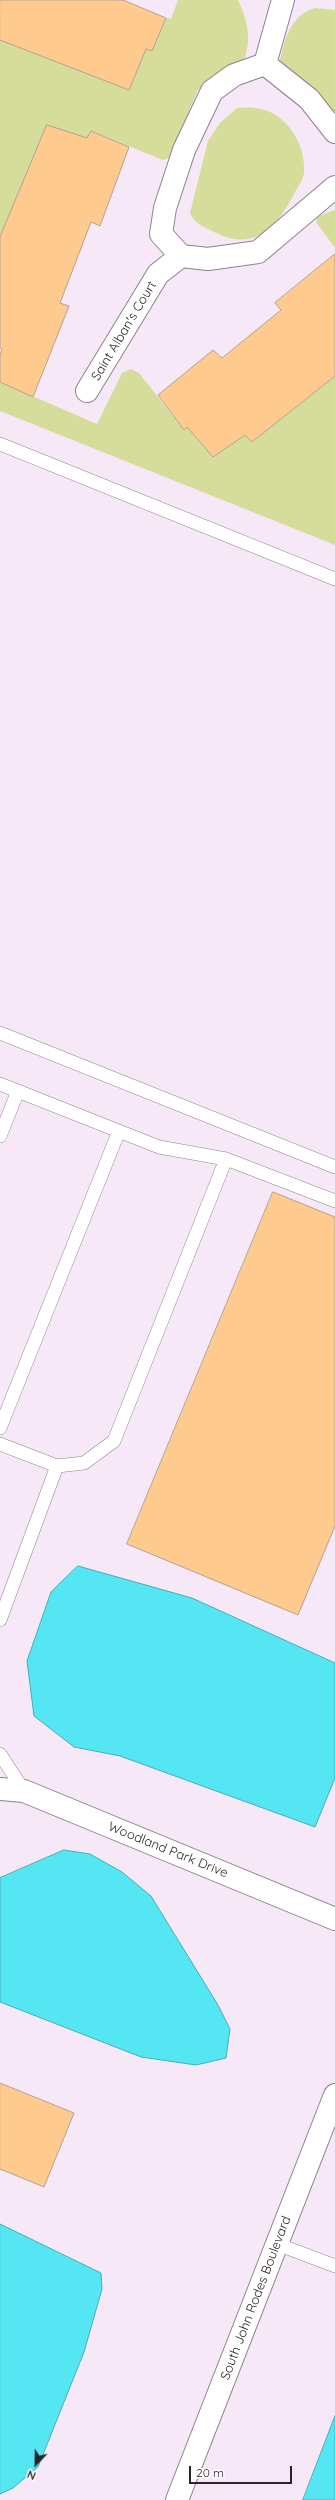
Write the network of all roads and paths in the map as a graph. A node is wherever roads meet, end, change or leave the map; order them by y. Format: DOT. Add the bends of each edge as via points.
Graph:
graph roads {
  1 [pos="283,0"];
  2 [pos="265,64"];
  3 [pos="335,132"];
  4 [pos="335,187"];
  5 [pos="181,256"];
  6 [pos="87,391"];
  7 [pos="0,444"];
  8 [pos="335,579"];
  9 [pos="0,1033"];
  10 [pos="0,1084"];
  11 [pos="18,1091"];
  12 [pos="119,1131"];
  13 [pos="0,1136"];
  14 [pos="226,1159"];
  15 [pos="335,1167"];
  16 [pos="335,1201"];
  17 [pos="0,1428"];
  18 [pos="0,1444"];
  19 [pos="57,1466"];
  20 [pos="5,1592"];
  21 [pos="0,1620"];
  22 [pos="0,1754"];
  23 [pos="0,1789"];
  24 [pos="24,1791"];
  25 [pos="335,1919"];
  26 [pos="335,2095"];
  27 [pos="277,2244"];
  28 [pos="335,2266"];
  29 [pos="177,2500"];
  1 -- 2 [label="street"];
  2 -- 3 [label="street" via="309,99"];
  2 -- 5 [label="street" via="234,75 212,91 184,150 165,208 161,234"];
  4 -- 5 [label="street" via="258,252 208,260"];
  5 -- 6 [label="street, Saint Alban's Court" via="158,274"];
  7 -- 8 [label="lane"];
  9 -- 15 [label="lane"];
  10 -- 11 [label="lane"];
  11 -- 12 [label="lane"];
  11 -- 13 [label="lane"];
  12 -- 14 [label="lane" via="159,1147"];
  12 -- 17 [label="lane"];
  14 -- 16 [label="lane"];
  14 -- 19 [label="lane" via="114,1441 84,1463"];
  18 -- 19 [label="lane"];
  19 -- 20 [label="lane"];
  20 -- 21 [label="lane"];
  22 -- 24 [label="lane"];
  23 -- 24 [label="street, Woodland Park Drive"];
  24 -- 25 [label="street, Woodland Park Drive"];
  26 -- 27 [label="street, South John Rodes Boulevard"];
  27 -- 28 [label="lane"];
  27 -- 29 [label="street, South John Rodes Boulevard"];
}
